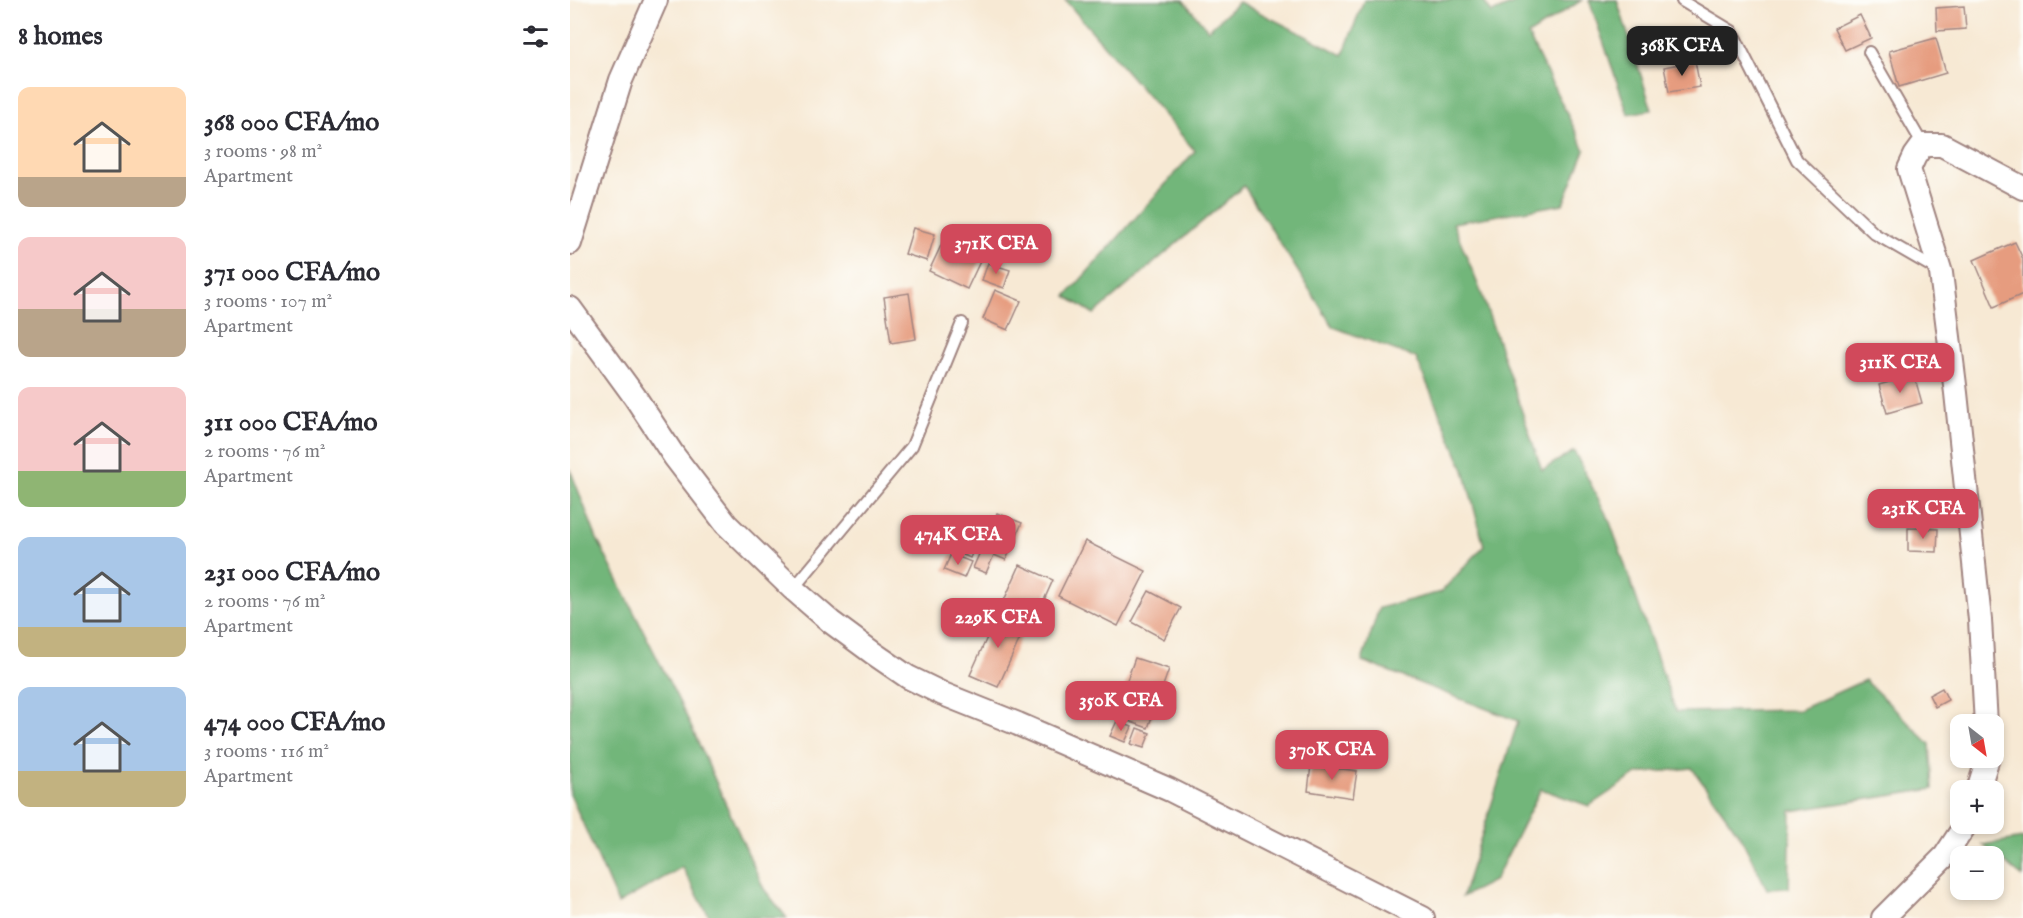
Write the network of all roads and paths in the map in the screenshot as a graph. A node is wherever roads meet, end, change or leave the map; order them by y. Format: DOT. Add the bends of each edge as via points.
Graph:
graph roads {
  1 [pos="656,0"];
  2 [pos="1682,1"];
  3 [pos="1869,52"];
  4 [pos="1923,144"];
  5 [pos="2023,188"];
  6 [pos="570,243"];
  7 [pos="1941,273"];
  8 [pos="570,308"];
  9 [pos="962,323"];
  10 [pos="793,590"];
  11 [pos="1985,714"];
  12 [pos="1959,834"];
  13 [pos="1423,918"];
  14 [pos="1883,918"];
  1 -- 6 [label="street" via="621,80"];
  2 -- 7 [label="lane" via="1732,31 1797,160 1875,234"];
  3 -- 4 [label="lane"];
  4 -- 5 [label="street" via="1942,146"];
  4 -- 7 [label="street" via="1909,170"];
  7 -- 11 [label="street" via="1980,620"];
  8 -- 10 [label="street" via="726,524"];
  9 -- 10 [label="lane" via="912,446"];
  10 -- 13 [label="street" via="908,677 1170,790"];
  12 -- 14 [label="street" via="1945,856"];
}
